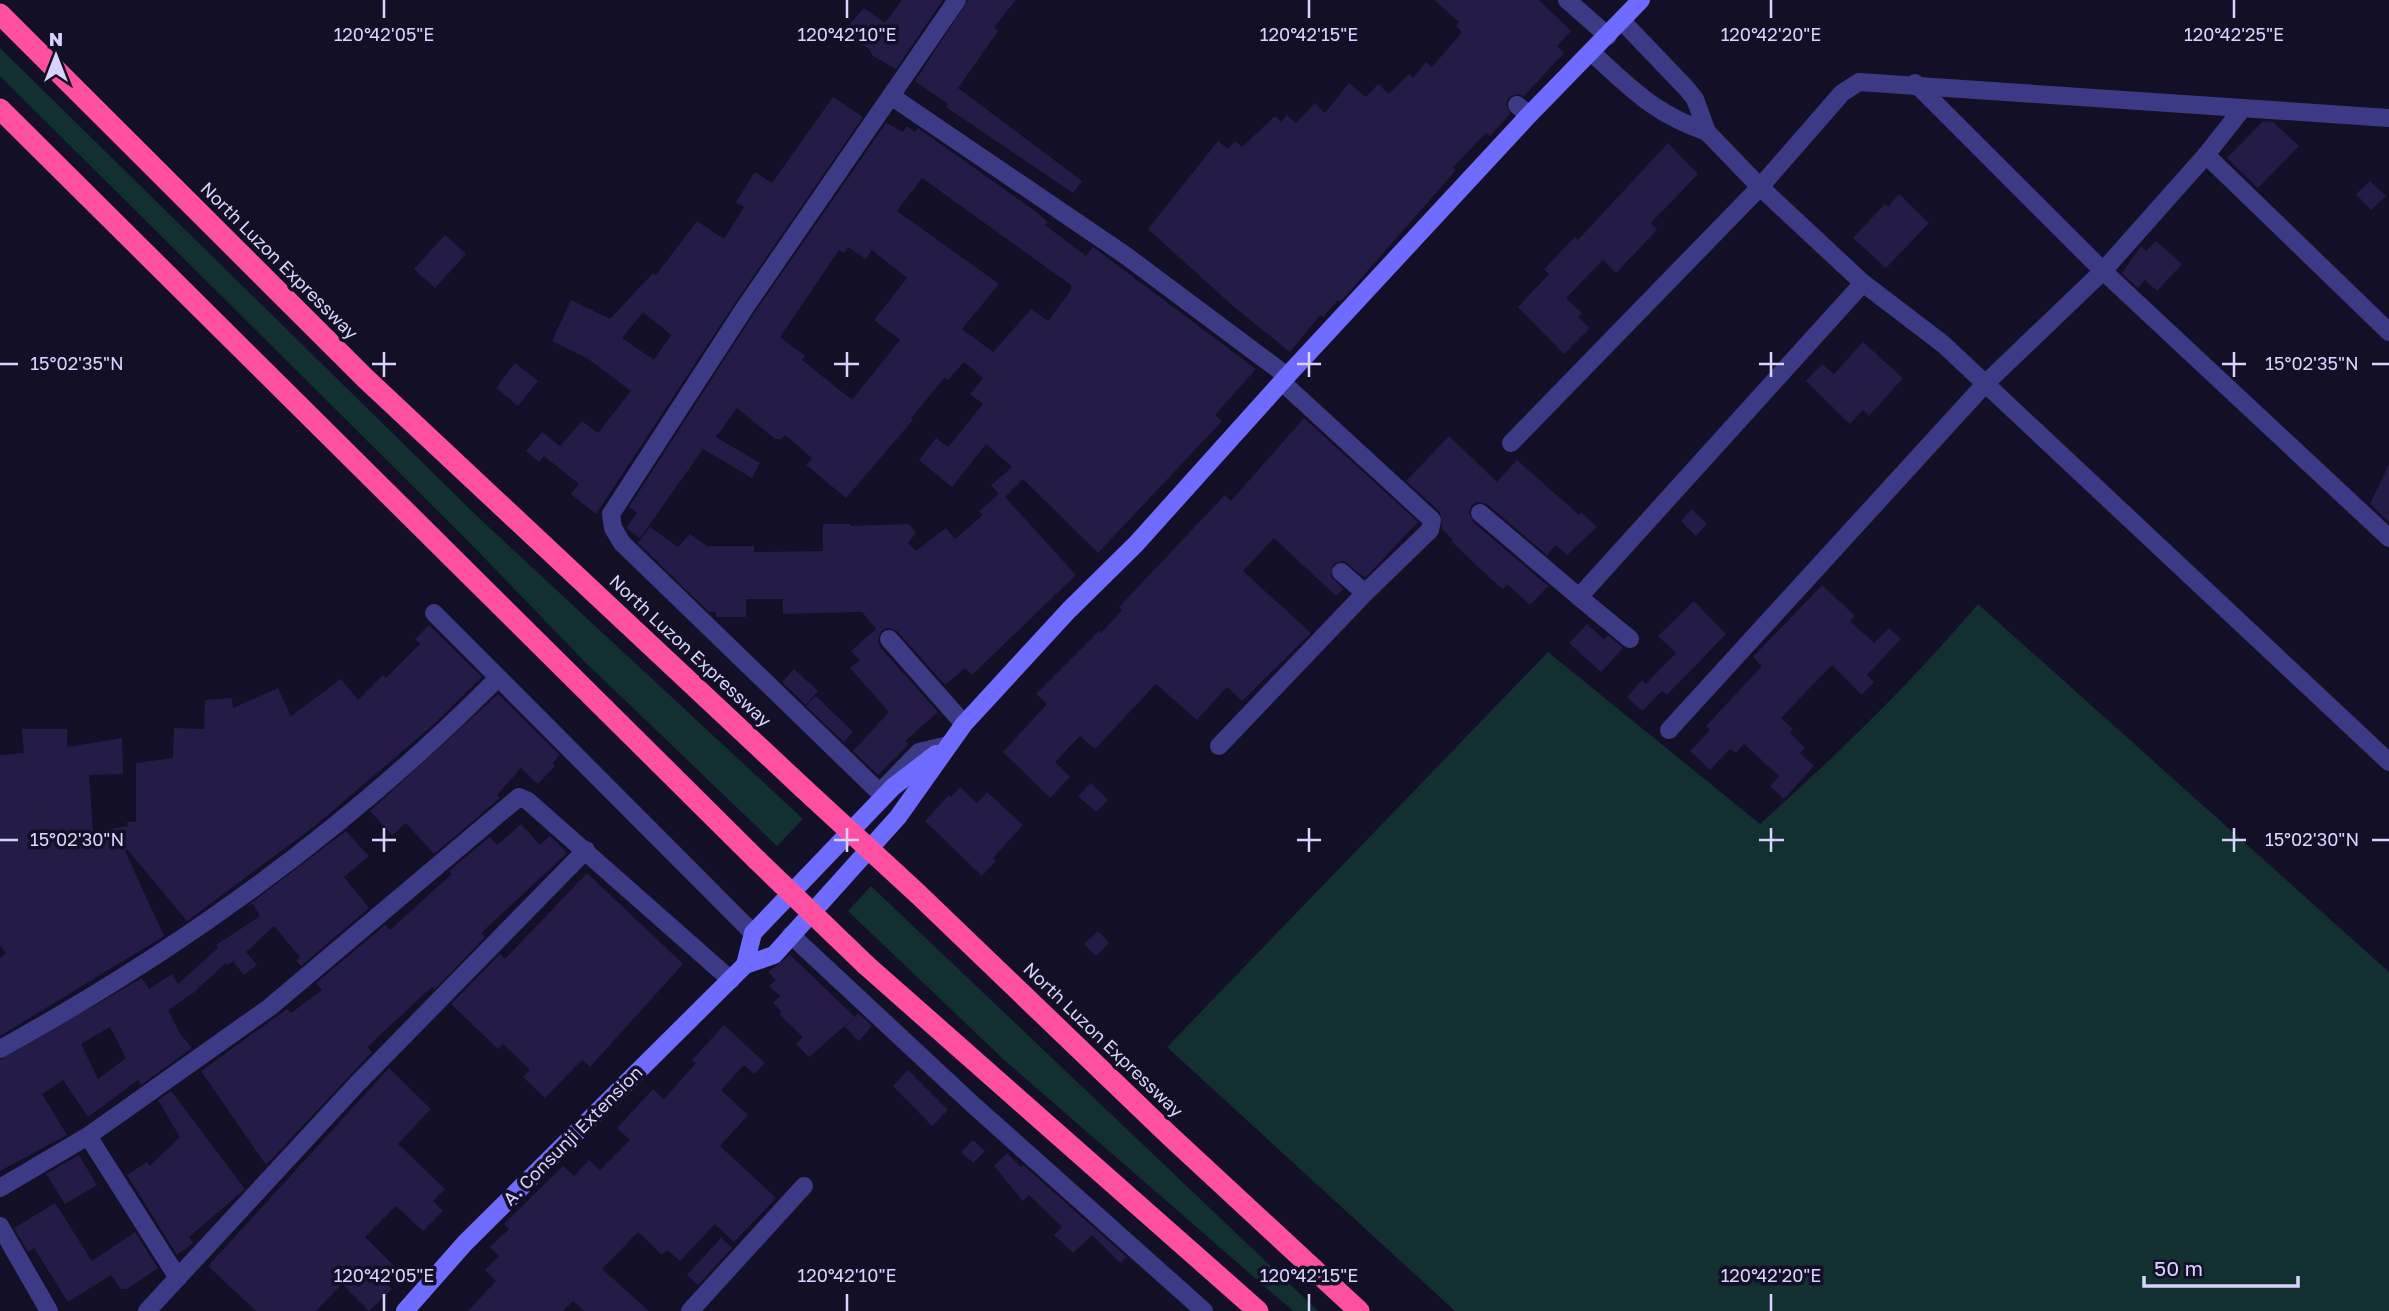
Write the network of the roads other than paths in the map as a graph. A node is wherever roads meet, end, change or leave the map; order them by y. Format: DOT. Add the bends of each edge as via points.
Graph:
graph roads {
  1 [pos="957,0"];
  2 [pos="1567,0"];
  3 [pos="1641,0"];
  4 [pos="0,14"];
  5 [pos="1622,21"];
  6 [pos="1608,36"];
  7 [pos="1591,52"];
  8 [pos="1915,83"];
  9 [pos="891,96"];
  10 [pos="2243,108"];
  11 [pos="0,109"];
  12 [pos="2389,118"];
  13 [pos="1707,132"];
  14 [pos="2206,155"];
  15 [pos="1760,187"];
  16 [pos="2103,271"];
  17 [pos="1863,283"];
  18 [pos="2389,332"];
  19 [pos="1284,379"];
  20 [pos="1985,384"];
  21 [pos="1511,443"];
  22 [pos="1480,513"];
  23 [pos="2389,538"];
  24 [pos="1341,572"];
  25 [pos="1365,593"];
  26 [pos="1579,597"];
  27 [pos="434,613"];
  28 [pos="889,639"];
  29 [pos="1630,639"];
  30 [pos="497,679"];
  31 [pos="964,724"];
  32 [pos="1669,730"];
  33 [pos="948,745"];
  34 [pos="1219,746"];
  35 [pos="2389,762"];
  36 [pos="586,850"];
  37 [pos="753,933"];
  38 [pos="791,935"];
  39 [pos="746,965"];
  40 [pos="732,979"];
  41 [pos="0,1049"];
  42 [pos="88,1136"];
  43 [pos="804,1186"];
  44 [pos="0,1188"];
  45 [pos="0,1226"];
  46 [pos="178,1278"];
  47 [pos="49,1311"];
  48 [pos="147,1311"];
  49 [pos="405,1311"];
  50 [pos="690,1311"];
  51 [pos="1204,1311"];
  52 [pos="1258,1311"];
  53 [pos="1359,1311"];
  1 -- 9 [label="street"];
  2 -- 6 [label="street"];
  3 -- 5 [label="main road"];
  4 -- 53 [label="highway, North Luzon Expressway, bridge" via="356,369"];
  5 -- 6 [label="main road"];
  5 -- 13 [label="street" via="1695,99"];
  6 -- 7 [label="main road"];
  7 -- 13 [label="street" via="1652,107"];
  7 -- 19 [label="main road" via="1523,110"];
  8 -- 10 [label="street"];
  8 -- 15 [label="street" via="1859,82 1842,93"];
  8 -- 16 [label="street"];
  9 -- 19 [label="street" via="1125,255"];
  9 -- 33 [label="street" via="664,428 612,509 611,519 622,543 876,789 884,788 919,752"];
  10 -- 12 [label="street"];
  10 -- 14 [label="street"];
  11 -- 52 [label="highway, bridge" via="866,965"];
  13 -- 15 [label="street"];
  14 -- 16 [label="street"];
  14 -- 18 [label="street"];
  15 -- 17 [label="street"];
  15 -- 21 [label="street"];
  16 -- 20 [label="street"];
  16 -- 23 [label="street"];
  17 -- 20 [label="street" via="1943,344"];
  17 -- 26 [label="street"];
  19 -- 25 [label="street" via="1432,520 1430,530"];
  19 -- 31 [label="main road" via="1136,544"];
  20 -- 32 [label="street"];
  20 -- 35 [label="street"];
  22 -- 26 [label="street"];
  24 -- 25 [label="street"];
  25 -- 34 [label="street"];
  26 -- 29 [label="street"];
  27 -- 30 [label="street"];
  28 -- 31 [label="street"];
  30 -- 37 [label="street"];
  30 -- 41 [label="street" via="381,787 243,898 130,974"];
  31 -- 33 [label="main road"];
  33 -- 37 [label="main road" via="893,787"];
  33 -- 38 [label="main road" via="898,817"];
  36 -- 40 [label="street"];
  36 -- 42 [label="street" via="528,801 513,800 270,1007"];
  36 -- 46 [label="street" via="356,1085"];
  37 -- 39 [label="main road"];
  38 -- 39 [label="main road" via="774,955"];
  38 -- 51 [label="street"];
  39 -- 40 [label="main road, A. Consunji Extension"];
  40 -- 49 [label="main road, A. Consunji Extension" via="466,1243"];
  42 -- 44 [label="street"];
  42 -- 46 [label="street"];
  43 -- 50 [label="street"];
  45 -- 47 [label="street"];
  46 -- 48 [label="street"];
}
